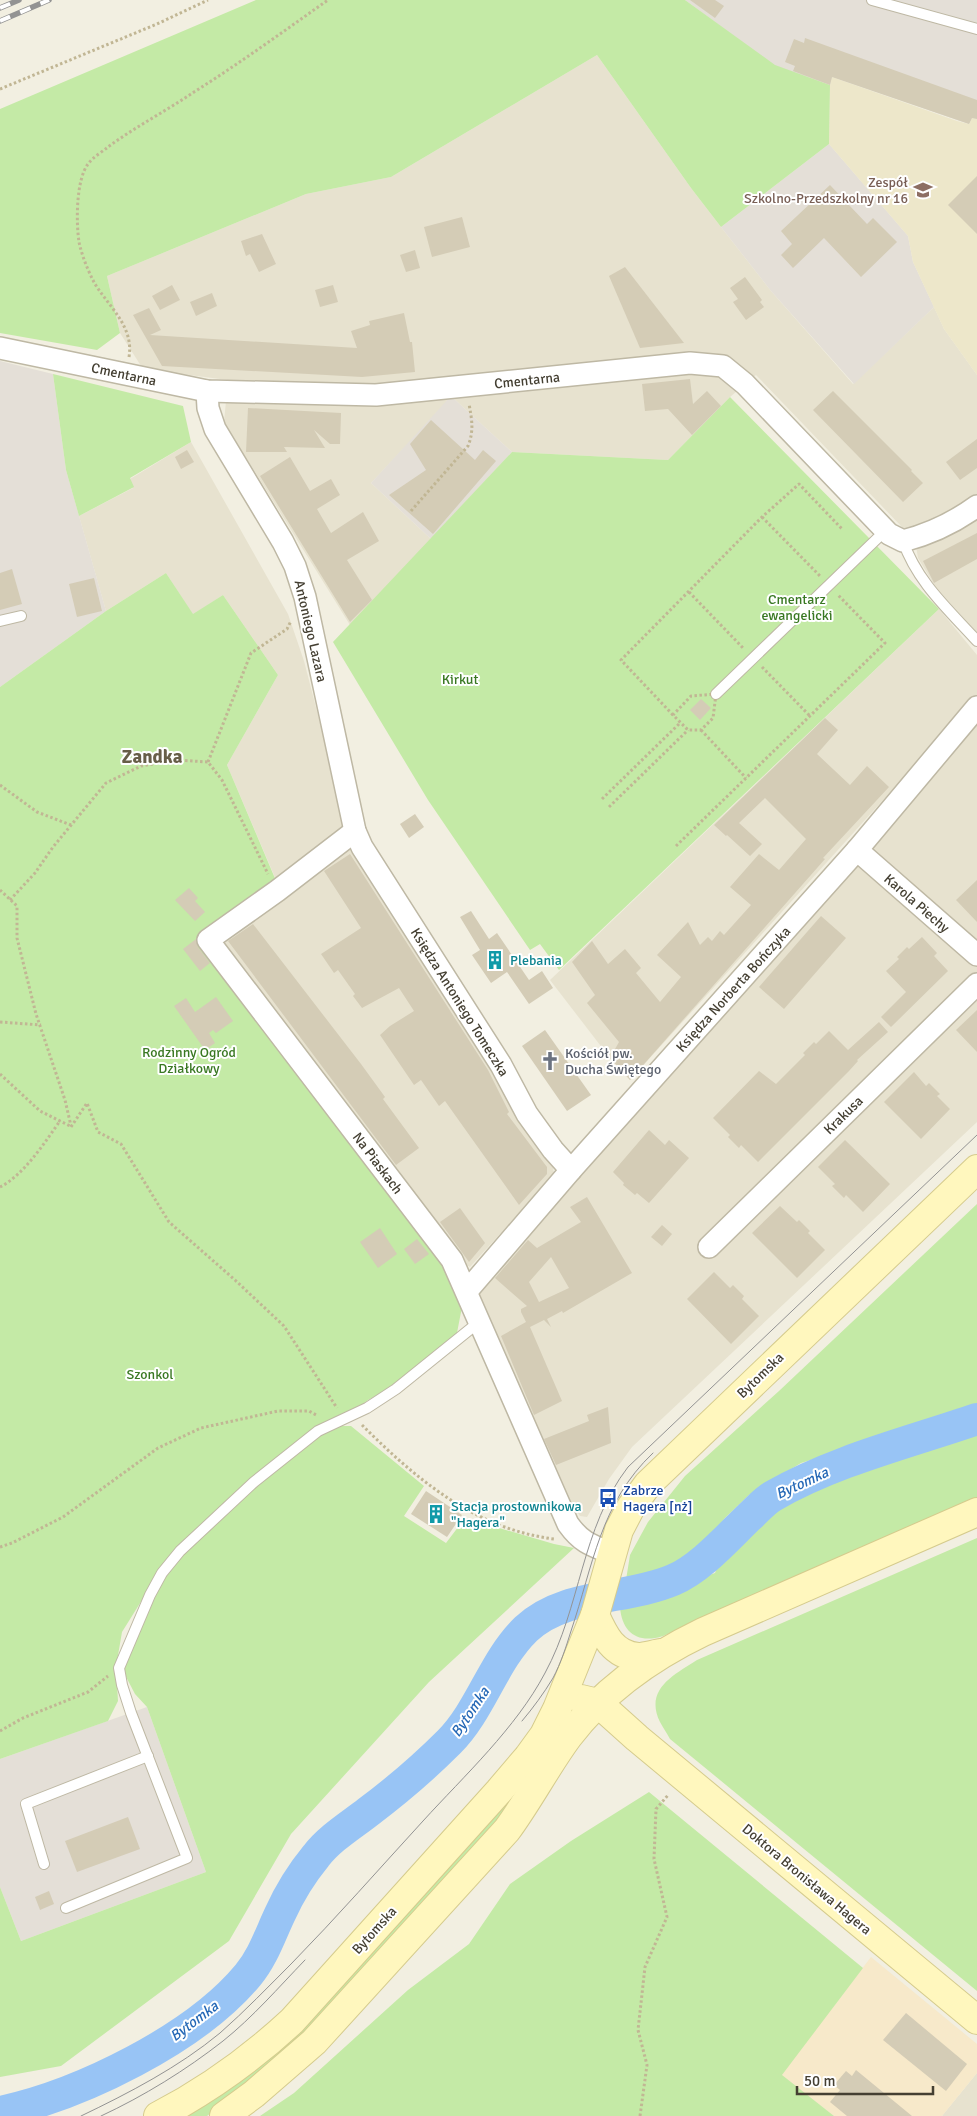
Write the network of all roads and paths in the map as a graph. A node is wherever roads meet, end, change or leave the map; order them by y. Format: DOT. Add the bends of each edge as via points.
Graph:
graph roads {
  1 [pos="208,0"];
  2 [pos="328,0"];
  3 [pos="872,0"];
  4 [pos="977,29"];
  5 [pos="0,89"];
  6 [pos="0,348"];
  7 [pos="123,374"];
  8 [pos="466,386"];
  9 [pos="207,391"];
  10 [pos="977,506"];
  11 [pos="411,511"];
  12 [pos="762,517"];
  13 [pos="843,530"];
  14 [pos="894,536"];
  15 [pos="829,585"];
  16 [pos="305,597"];
  17 [pos="22,616"];
  18 [pos="0,621"];
  19 [pos="977,641"];
  20 [pos="716,694"];
  21 [pos="977,707"];
  22 [pos="673,715"];
  23 [pos="680,723"];
  24 [pos="688,730"];
  25 [pos="701,730"];
  26 [pos="208,762"];
  27 [pos="746,778"];
  28 [pos="0,785"];
  29 [pos="602,799"];
  30 [pos="609,807"];
  31 [pos="71,825"];
  32 [pos="355,831"];
  33 [pos="676,846"];
  34 [pos="857,850"];
  35 [pos="0,890"];
  36 [pos="277,891"];
  37 [pos="10,900"];
  38 [pos="977,955"];
  39 [pos="977,984"];
  40 [pos="0,1022"];
  41 [pos="41,1025"];
  42 [pos="0,1074"];
  43 [pos="60,1121"];
  44 [pos="71,1127"];
  45 [pos="977,1169"];
  46 [pos="571,1170"];
  47 [pos="0,1187"];
  48 [pos="709,1247"];
  49 [pos="467,1291"];
  50 [pos="479,1322"];
  51 [pos="348,1418"];
  52 [pos="332,1423"];
  53 [pos="977,1512"];
  54 [pos="577,1537"];
  55 [pos="0,1547"];
  56 [pos="609,1560"];
  57 [pos="592,1623"];
  58 [pos="663,1652"];
  59 [pos="119,1668"];
  60 [pos="635,1672"];
  61 [pos="598,1703"];
  62 [pos="557,1709"];
  63 [pos="0,1731"];
  64 [pos="637,1738"];
  65 [pos="148,1756"];
  66 [pos="684,1776"];
  67 [pos="44,1864"];
  68 [pos="66,1908"];
  69 [pos="977,2020"];
  70 [pos="158,2116"];
  71 [pos="224,2116"];
  72 [pos="640,2116"];
  1 -- 5 [label="path"];
  2 -- 7 [label="path" via="237,65 117,141 89,163 82,173 79,241 94,283 125,325 131,347"];
  3 -- 4 [label="lane"];
  6 -- 7 [label="street, Cmentarna"];
  7 -- 9 [label="street, Cmentarna"];
  8 -- 9 [label="street, Cmentarna" via="376,395"];
  8 -- 11 [label="path" via="473,426 468,446"];
  8 -- 14 [label="street, Cmentarna" via="690,362 723,366 745,384"];
  9 -- 16 [label="street, Antoniego Lazara" via="208,408 215,428 283,542"];
  10 -- 14 [label="street" via="958,520 916,538"];
  12 -- 13 [label="path" via="799,484"];
  12 -- 15 [label="path"];
  12 -- 22 [label="path" via="621,660"];
  14 -- 15 [label="lane"];
  14 -- 19 [label="lane" via="930,589"];
  15 -- 20 [label="lane"];
  15 -- 27 [label="path" via="885,643"];
  16 -- 26 [label="path" via="287,629 251,653"];
  16 -- 32 [label="street, Antoniego Lazara"];
  17 -- 18 [label="lane"];
  20 -- 22 [label="path" via="691,696"];
  20 -- 25 [label="path" via="713,718"];
  21 -- 34 [label="street, Księdza Norberta Bończyka"];
  22 -- 23 [label="path"];
  23 -- 24 [label="path"];
  23 -- 29 [label="path"];
  24 -- 25 [label="path"];
  24 -- 30 [label="path"];
  25 -- 27 [label="path"];
  26 -- 31 [label="path" via="178,760 141,766 106,783"];
  26 -- 36 [label="path" via="222,780"];
  27 -- 33 [label="path"];
  28 -- 31 [label="path" via="37,812"];
  31 -- 37 [label="path"];
  32 -- 36 [label="street, Na Piaskach"];
  32 -- 46 [label="street, Księdza Antoniego Tomeczka" via="362,847 501,1065 527,1114"];
  34 -- 38 [label="street, Karola Piechy"];
  34 -- 46 [label="street, Księdza Norberta Bończyka"];
  35 -- 37 [label="path"];
  36 -- 49 [label="street, Na Piaskach" via="208,940 452,1260"];
  37 -- 41 [label="path" via="17,906 17,938"];
  39 -- 48 [label="street, Krakusa"];
  40 -- 41 [label="path"];
  41 -- 44 [label="path"];
  42 -- 43 [label="path" via="40,1111"];
  43 -- 44 [label="path"];
  43 -- 47 [label="path" via="35,1155 7,1184"];
  44 -- 51 [label="path" via="87,1103 98,1132 121,1144 169,1222 284,1326"];
  45 -- 56 [label="street, Bytomska" via="663,1467 630,1507"];
  46 -- 49 [label="street, Księdza Norberta Bończyka"];
  49 -- 50 [label="street, Na Piaskach"];
  50 -- 51 [label="lane" via="396,1389"];
  50 -- 54 [label="street, Na Piaskach" via="558,1503"];
  51 -- 52 [label="lane"];
  51 -- 54 [label="path" via="421,1479 462,1508 496,1525 530,1536"];
  52 -- 55 [label="path" via="309,1411 278,1410 201,1428 158,1448 63,1517"];
  52 -- 59 [label="lane" via="254,1482 180,1551 150,1595"];
  53 -- 58 [label="street"];
  54 -- 56 [label="street"];
  56 -- 57 [label="street, Bytomska"];
  57 -- 58 [label="street" via="610,1644 625,1654 639,1657"];
  57 -- 61 [label="street, Bytomska" via="590,1670"];
  57 -- 62 [label="street, Bytomska"];
  58 -- 60 [label="street"];
  59 -- 63 [label="path" via="88,1692 23,1718"];
  59 -- 65 [label="lane"];
  60 -- 61 [label="street"];
  60 -- 64 [label="street" via="626,1696"];
  61 -- 62 [label="street" via="584,1698 570,1700"];
  61 -- 64 [label="street, Doktora Bronisława Hagera"];
  61 -- 71 [label="street" via="568,1738 527,1804 481,1860 314,2042"];
  62 -- 70 [label="street, Bytomska" via="528,1757 292,2021 218,2081"];
  64 -- 66 [label="street, Doktora Bronisława Hagera"];
  65 -- 67 [label="lane" via="26,1804"];
  65 -- 68 [label="lane" via="187,1858"];
  66 -- 69 [label="street, Doktora Bronisława Hagera"];
  66 -- 72 [label="path" via="656,1809 654,1859 667,1917 645,1967 638,2030 647,2065"];
}
